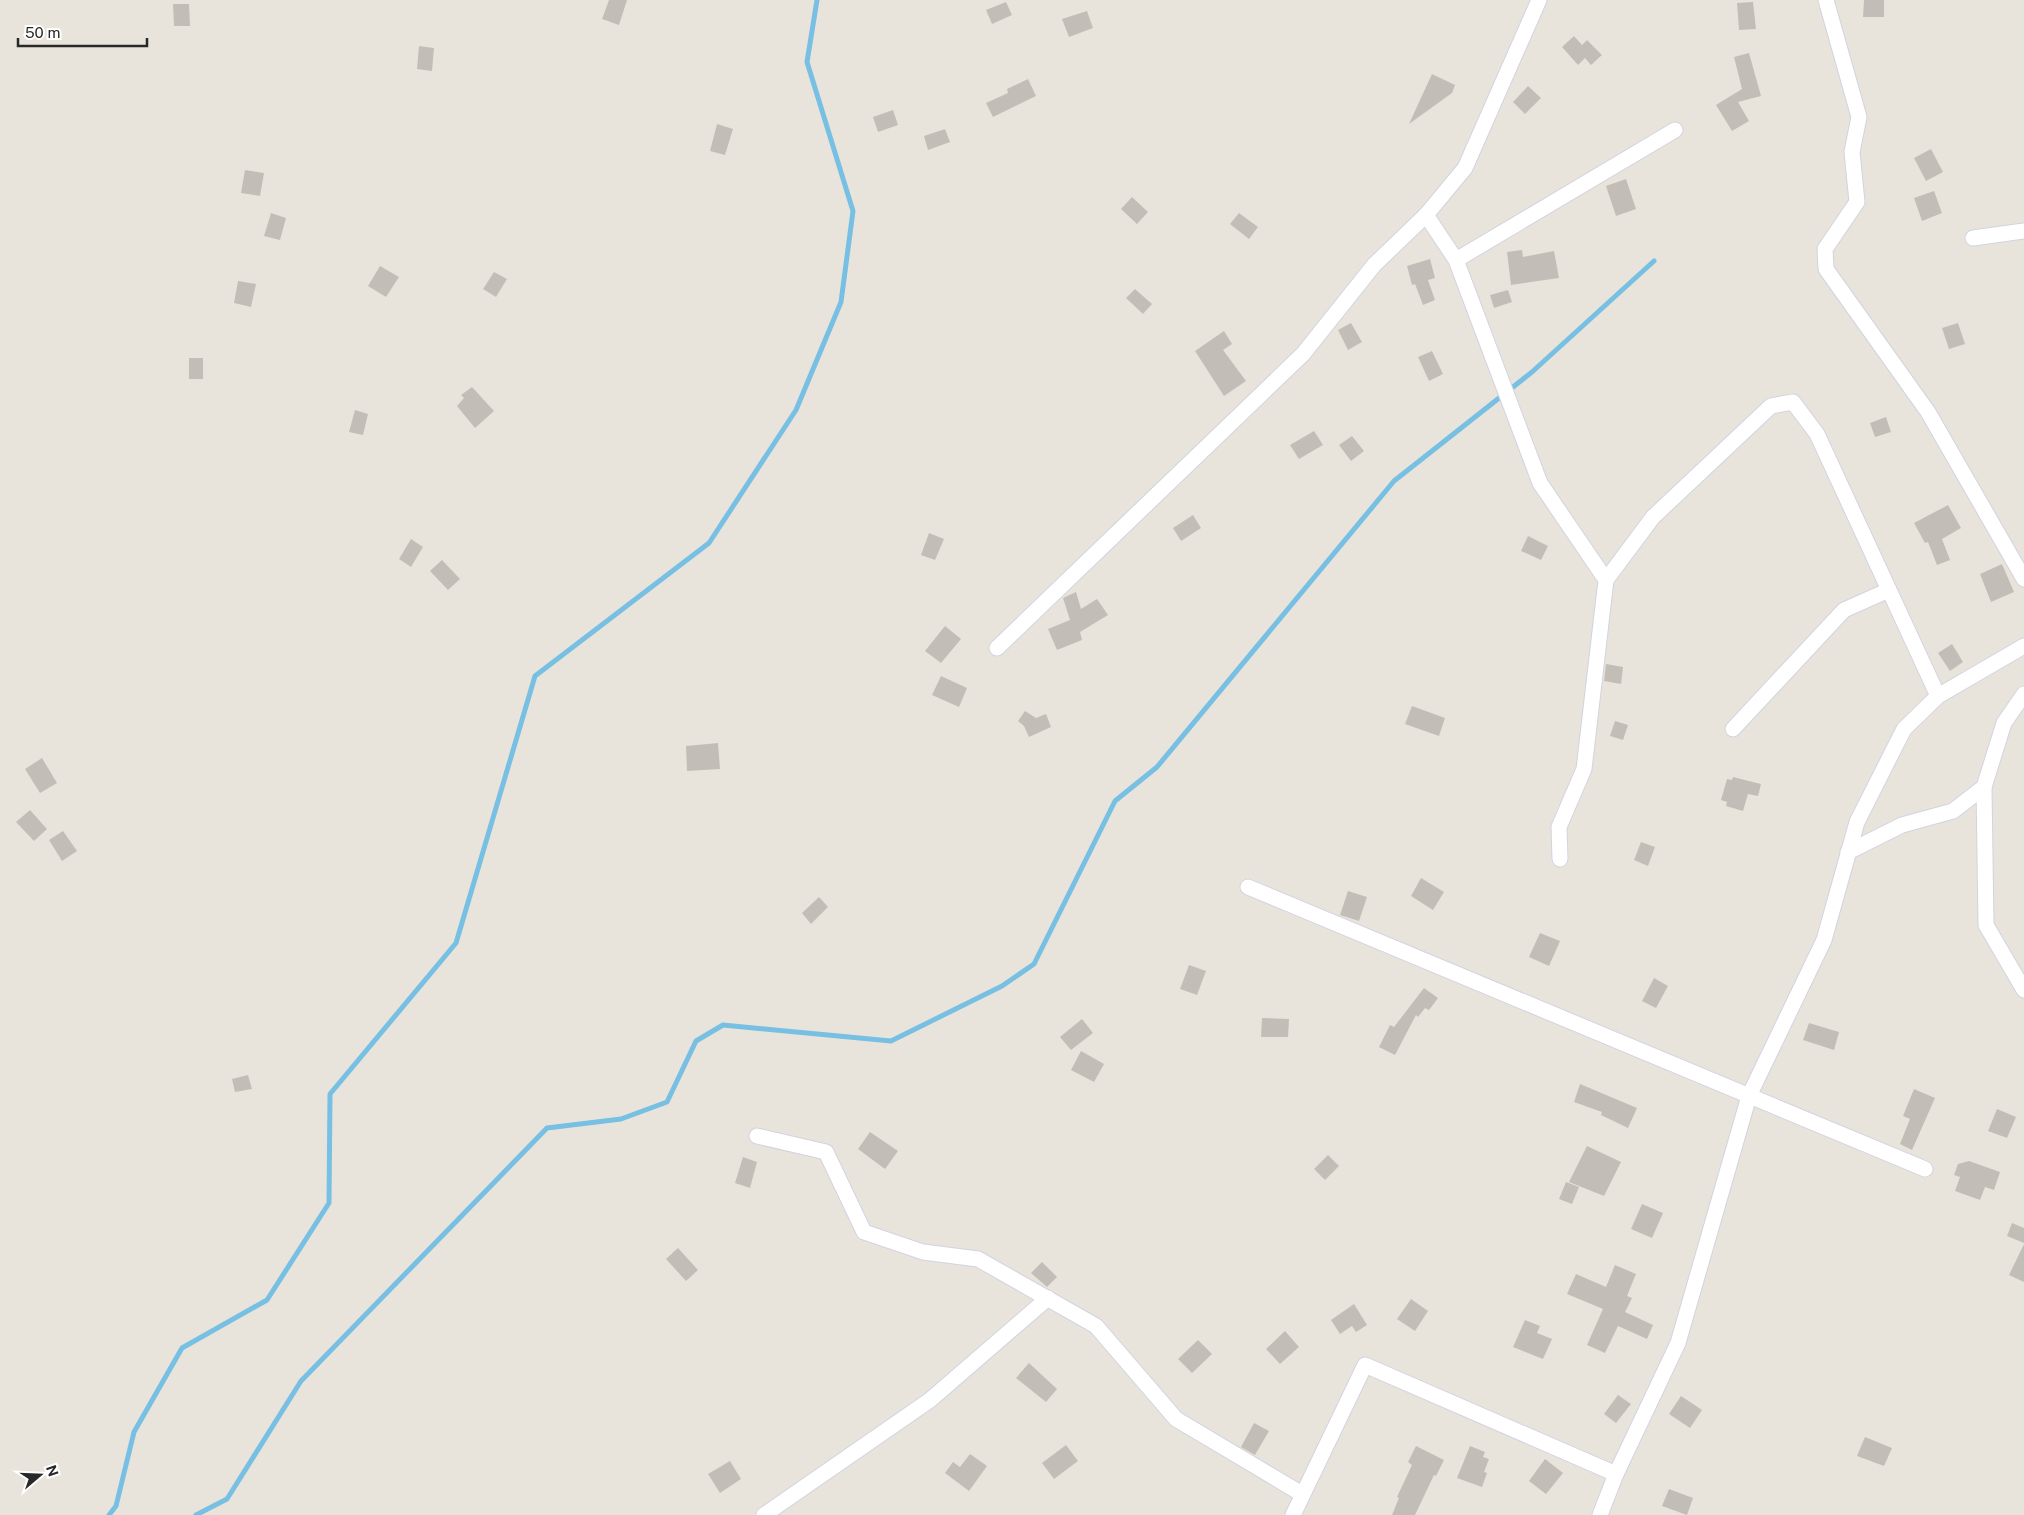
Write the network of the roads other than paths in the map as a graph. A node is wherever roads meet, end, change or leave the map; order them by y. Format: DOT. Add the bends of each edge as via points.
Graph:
graph roads {
  1 [pos="1539,0"];
  2 [pos="1826,0"];
  3 [pos="1675,130"];
  4 [pos="1426,215"];
  5 [pos="2024,231"];
  6 [pos="1973,238"];
  7 [pos="1456,260"];
  8 [pos="2024,579"];
  9 [pos="1606,580"];
  10 [pos="1889,590"];
  11 [pos="2024,646"];
  12 [pos="997,648"];
  13 [pos="2024,694"];
  14 [pos="1938,696"];
  15 [pos="1733,729"];
  16 [pos="1984,787"];
  17 [pos="1848,852"];
  18 [pos="1560,859"];
  19 [pos="1248,887"];
  20 [pos="2024,990"];
  21 [pos="1749,1096"];
  22 [pos="756,1136"];
  23 [pos="1925,1169"];
  24 [pos="1048,1298"];
  25 [pos="1616,1474"];
  26 [pos="1302,1494"];
  27 [pos="764,1515"];
  28 [pos="1293,1515"];
  29 [pos="1600,1515"];
  1 -- 4 [label="street" via="1465,168"];
  2 -- 8 [label="street" via="1859,117 1852,152 1857,202 1825,249 1826,269 1928,412"];
  3 -- 7 [label="street"];
  4 -- 7 [label="street"];
  4 -- 12 [label="street" via="1374,266 1303,354"];
  5 -- 6 [label="street"];
  7 -- 9 [label="street" via="1540,483"];
  9 -- 10 [label="street" via="1653,517 1771,406 1793,402 1817,434"];
  9 -- 18 [label="street" via="1584,769 1559,827"];
  10 -- 14 [label="street"];
  10 -- 15 [label="street" via="1844,610"];
  11 -- 14 [label="street"];
  13 -- 16 [label="street" via="2004,723"];
  14 -- 17 [label="street" via="1904,729 1857,822"];
  16 -- 17 [label="street" via="1953,811 1902,825"];
  16 -- 20 [label="street" via="1986,925"];
  17 -- 21 [label="street" via="1824,940"];
  19 -- 21 [label="street"];
  21 -- 23 [label="street"];
  21 -- 25 [label="street" via="1678,1344"];
  22 -- 24 [label="street" via="826,1152 864,1232 923,1252 978,1259"];
  24 -- 26 [label="street" via="1096,1326 1176,1419"];
  24 -- 27 [label="street" via="930,1400"];
  25 -- 26 [label="street" via="1365,1364"];
  25 -- 29 [label="street"];
  26 -- 28 [label="street"];
}
